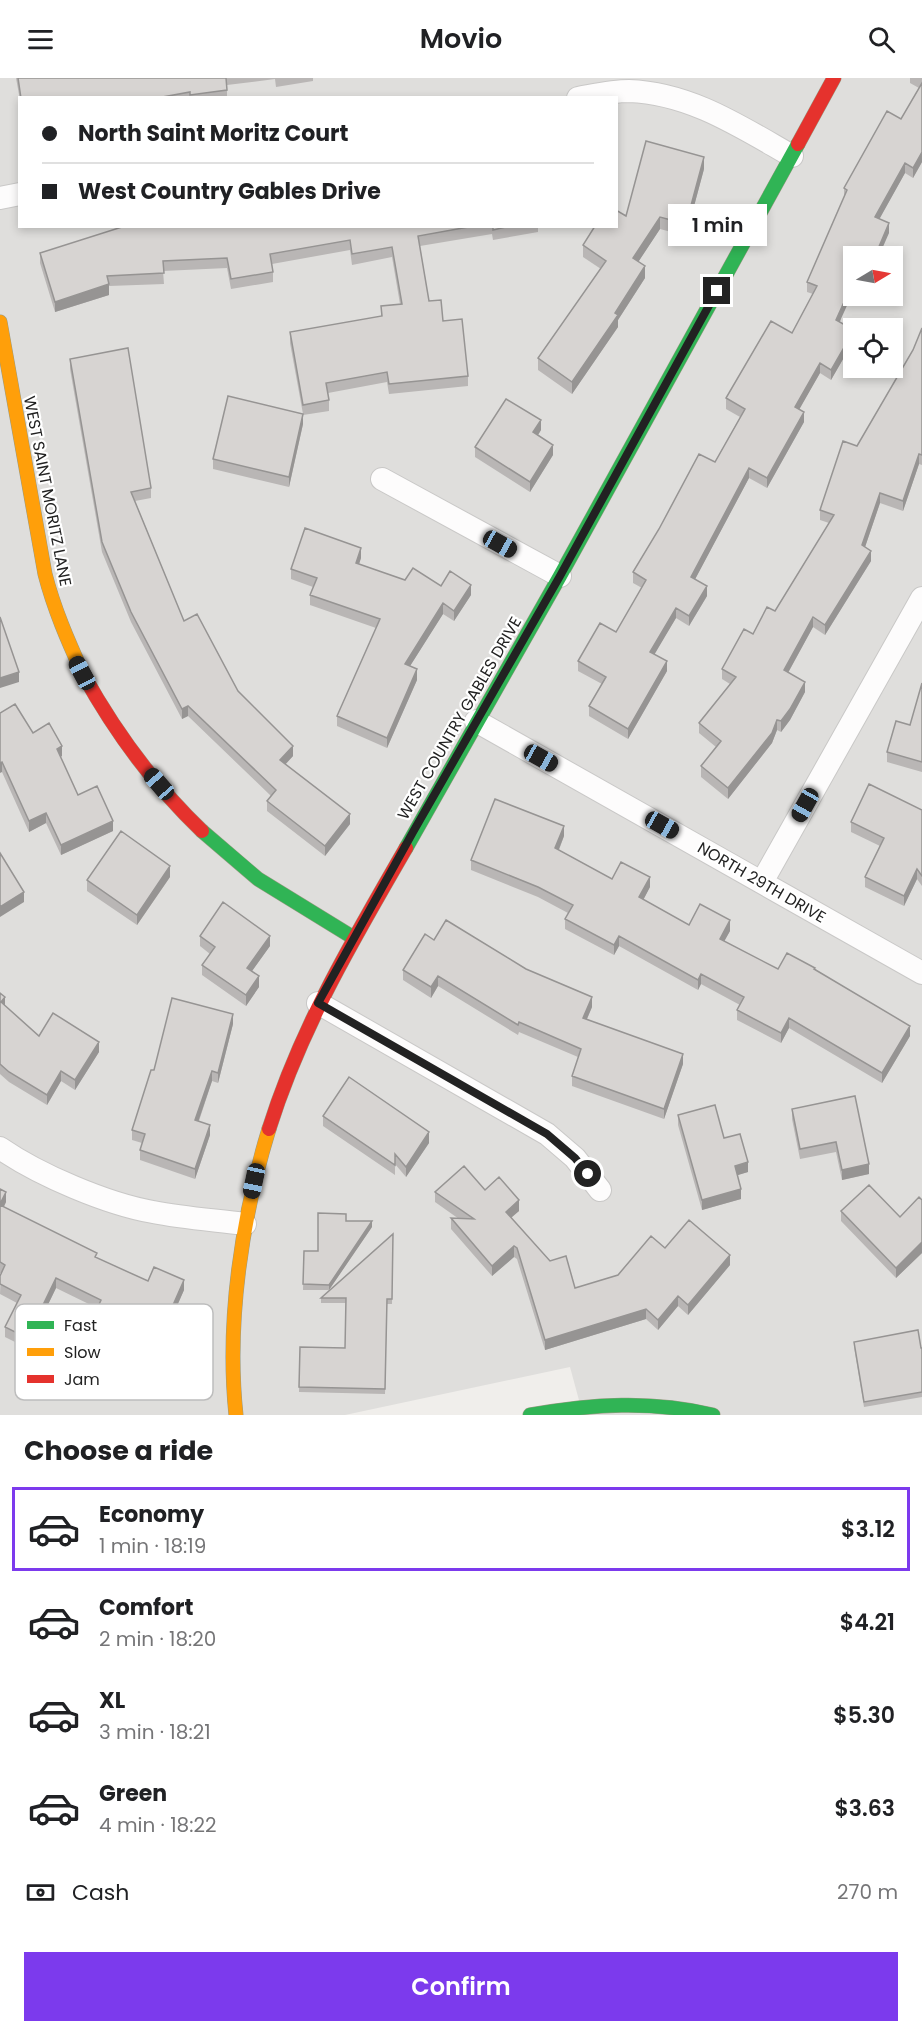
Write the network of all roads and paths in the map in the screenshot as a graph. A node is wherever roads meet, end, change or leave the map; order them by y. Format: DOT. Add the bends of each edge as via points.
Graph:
graph roads {
  1 [pos="834,78"];
  2 [pos="593,96"];
  3 [pos="792,156"];
  4 [pos="18,194"];
  5 [pos="0,198"];
  6 [pos="0,322"];
  7 [pos="382,479"];
  8 [pos="560,576"];
  9 [pos="921,601"];
  10 [pos="476,721"];
  11 [pos="762,882"];
  12 [pos="354,938"];
  13 [pos="922,973"];
  14 [pos="318,1003"];
  15 [pos="0,1148"];
  16 [pos="600,1190"];
  17 [pos="245,1224"];
  18 [pos="236,1415"];
  19 [pos="530,1415"];
  20 [pos="713,1415"];
  1 -- 3 [label="street, WEST COUNTRY GABLES DRIVE"];
  2 -- 3 [label="street" via="629,91 680,99 719,115"];
  3 -- 8 [label="street, WEST COUNTRY GABLES DRIVE"];
  4 -- 5 [label="street"];
  6 -- 12 [label="street, WEST SAINT MORITZ LANE" via="40,550 53,600 74,657 100,705 123,741 171,799 230,856 306,911"];
  7 -- 8 [label="street"];
  8 -- 10 [label="street, WEST COUNTRY GABLES DRIVE"];
  9 -- 11 [label="street"];
  10 -- 11 [label="street, NORTH 29TH DRIVE"];
  10 -- 12 [label="street, WEST COUNTRY GABLES DRIVE"];
  11 -- 13 [label="street, NORTH 29TH DRIVE"];
  12 -- 14 [label="street, WEST COUNTRY GABLES DRIVE"];
  14 -- 16 [label="street" via="547,1134 575,1158"];
  14 -- 17 [label="street, WEST COUNTRY GABLES DRIVE" via="284,1082"];
  15 -- 17 [label="street" via="64,1182 117,1203 152,1212"];
  17 -- 18 [label="street, WEST COUNTRY GABLES DRIVE" via="236,1296"];
  19 -- 20 [label="street" via="620,1403 660,1405"];
}
